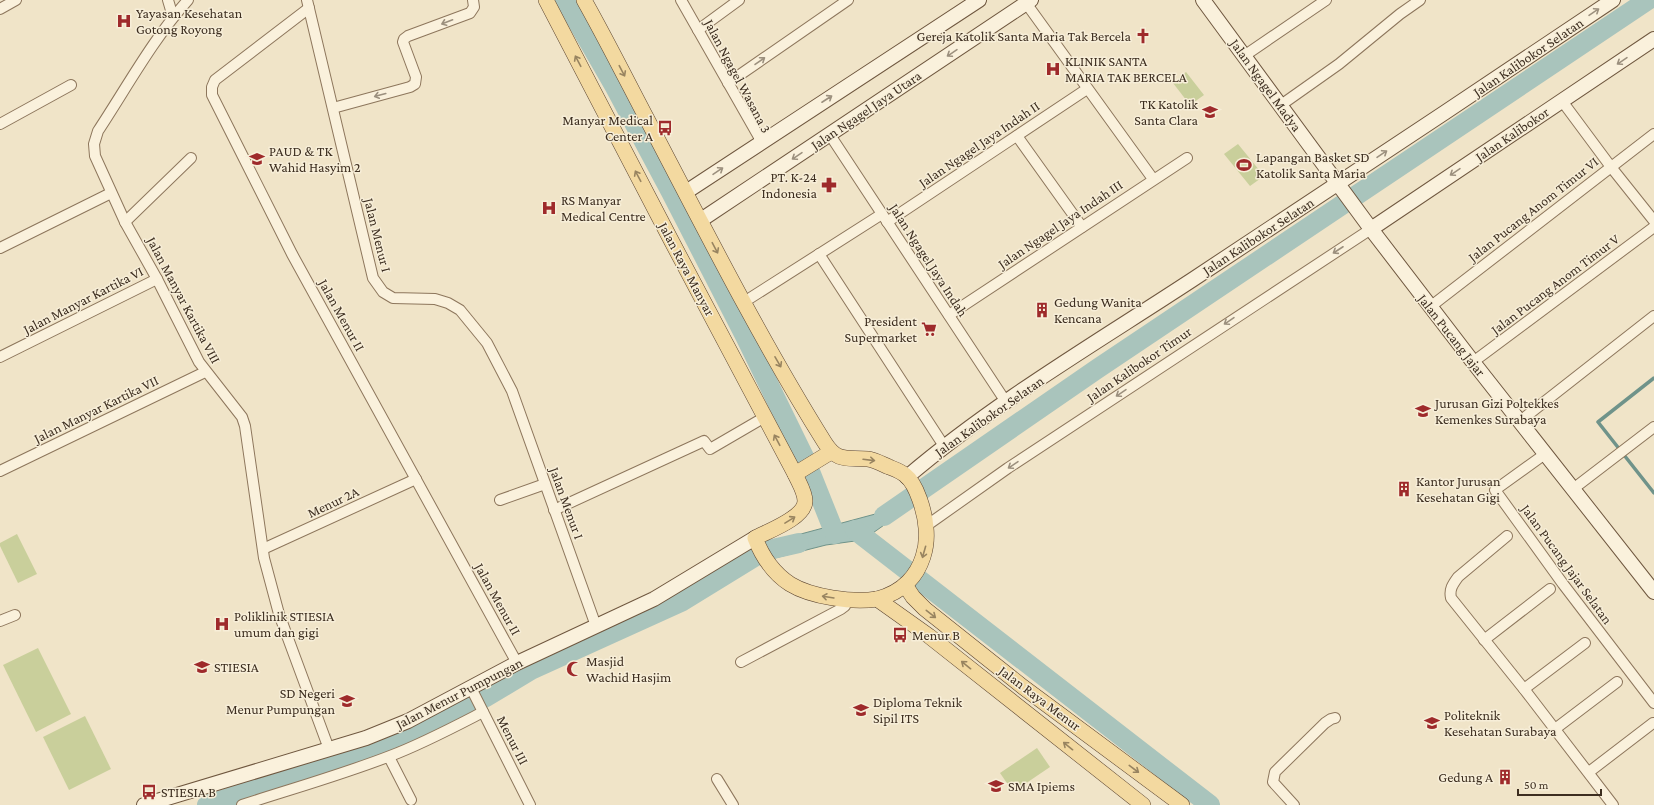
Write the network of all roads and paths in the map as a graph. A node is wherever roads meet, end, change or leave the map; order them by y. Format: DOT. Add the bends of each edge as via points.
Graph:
graph roads {
  1 [pos="16,0"];
  2 [pos="168,0"];
  3 [pos="188,0"];
  4 [pos="473,0"];
  5 [pos="546,0"];
  6 [pos="584,0"];
  7 [pos="681,0"];
  8 [pos="739,0"];
  9 [pos="848,0"];
  10 [pos="979,0"];
  11 [pos="1203,0"];
  12 [pos="1326,0"];
  13 [pos="1420,0"];
  14 [pos="1613,0"];
  15 [pos="1028,2"];
  16 [pos="308,4"];
  17 [pos="1312,4"];
  18 [pos="0,9"];
  19 [pos="173,17"];
  20 [pos="698,30"];
  21 [pos="1654,39"];
  22 [pos="1244,56"];
  23 [pos="728,83"];
  24 [pos="71,84"];
  25 [pos="1087,89"];
  26 [pos="1562,101"];
  27 [pos="1281,105"];
  28 [pos="333,108"];
  29 [pos="0,124"];
  30 [pos="1654,134"];
  31 [pos="830,135"];
  32 [pos="1017,136"];
  33 [pos="759,144"];
  34 [pos="191,158"];
  35 [pos="1187,158"];
  36 [pos="1611,167"];
  37 [pos="1153,179"];
  38 [pos="1341,189"];
  39 [pos="686,192"];
  40 [pos="111,193"];
  41 [pos="884,218"];
  42 [pos="701,220"];
  43 [pos="1654,221"];
  44 [pos="125,222"];
  45 [pos="1082,227"];
  46 [pos="1654,227"];
  47 [pos="1370,229"];
  48 [pos="0,248"];
  49 [pos="819,254"];
  50 [pos="157,278"];
  51 [pos="744,302"];
  52 [pos="1430,307"];
  53 [pos="949,315"];
  54 [pos="1654,316"];
  55 [pos="0,357"];
  56 [pos="1473,362"];
  57 [pos="205,372"];
  58 [pos="1006,402"];
  59 [pos="765,417"];
  60 [pos="1520,421"];
  61 [pos="1654,427"];
  62 [pos="944,446"];
  63 [pos="832,452"];
  64 [pos="1545,454"];
  65 [pos="0,471"];
  66 [pos="795,474"];
  67 [pos="416,479"];
  68 [pos="908,479"];
  69 [pos="545,484"];
  70 [pos="1573,489"];
  71 [pos="500,500"];
  72 [pos="554,510"];
  73 [pos="926,526"];
  74 [pos="1507,536"];
  75 [pos="757,544"];
  76 [pos="263,549"];
  77 [pos="912,578"];
  78 [pos="1550,589"];
  79 [pos="1654,592"];
  80 [pos="877,599"];
  81 [pos="847,600"];
  82 [pos="15,615"];
  83 [pos="0,621"];
  84 [pos="596,626"];
  85 [pos="1484,640"];
  86 [pos="1584,643"];
  87 [pos="741,662"];
  88 [pos="517,663"];
  89 [pos="1617,682"];
  90 [pos="1524,689"];
  91 [pos="474,693"];
  92 [pos="1654,703"];
  93 [pos="482,710"];
  94 [pos="1335,718"];
  95 [pos="1653,723"];
  96 [pos="1555,729"];
  97 [pos="1101,743"];
  98 [pos="329,749"];
  99 [pos="1116,755"];
  100 [pos="389,757"];
  101 [pos="1088,762"];
  102 [pos="1589,772"];
  103 [pos="1104,774"];
  104 [pos="717,779"];
  105 [pos="411,800"];
  106 [pos="144,805"];
  107 [pos="242,805"];
  108 [pos="530,805"];
  109 [pos="733,805"];
  110 [pos="1143,805"];
  111 [pos="1182,805"];
  112 [pos="1294,805"];
  113 [pos="1613,805"];
  1 -- 18 [label="street"];
  2 -- 19 [label="street"];
  3 -- 19 [label="street, Jalan Manyar Kartika VIII"];
  4 -- 28 [label="street, one-way" via="474,7 470,13 404,39 416,77 415,84"];
  59 -- 5 [label="main road, Jalan Raya Manyar, one-way"];
  6 -- 39 [label="main road, one-way"];
  7 -- 20 [label="street, Jalan Ngagel Wasana 3"];
  8 -- 20 [label="street"];
  23 -- 9 [label="street, one-way"];
  33 -- 10 [label="street, Jalan Ngagel Jaya Utara, one-way"];
  11 -- 22 [label="street, Jalan Ngagel Madya"];
  12 -- 17 [label="street"];
  13 -- 27 [label="street" via="1339,64"];
  38 -- 14 [label="street, Jalan Kalibokor Selatan, one-way"];
  15 -- 25 [label="street"];
  15 -- 31 [label="street, Jalan Ngagel Jaya Utara, one-way"];
  16 -- 28 [label="street, Jalan Menur I"];
  16 -- 67 [label="street, Jalan Menur II" via="216,80 212,87 212,95 292,254"];
  17 -- 22 [label="street"];
  19 -- 40 [label="street, Jalan Manyar Kartika VIII" via="98,131 94,144 95,156"];
  20 -- 23 [label="street, Jalan Ngagel Wasana 3"];
  21 -- 26 [label="street, Jalan Kalibokor, one-way"];
  22 -- 27 [label="street, Jalan Ngagel Madya"];
  23 -- 33 [label="street, Jalan Ngagel Wasana 3" via="759,137"];
  24 -- 29 [label="street"];
  25 -- 32 [label="street, Jalan Ngagel Jaya Indah II"];
  25 -- 37 [label="street"];
  26 -- 36 [label="street"];
  26 -- 47 [label="street, Jalan Kalibokor, one-way"];
  27 -- 38 [label="street, Jalan Ngagel Madya"];
  28 -- 69 [label="street, Jalan Menur I" via="373,278 383,292 392,298 435,299 448,302 475,326 487,343 512,391"];
  30 -- 36 [label="street, Jalan Pucang Anom Timur VI"];
  31 -- 41 [label="street, Jalan Ngagel Jaya Indah"];
  31 -- 42 [label="street, Jalan Ngagel Jaya Utara, one-way"];
  32 -- 41 [label="street, Jalan Ngagel Jaya Indah II"];
  32 -- 45 [label="street"];
  39 -- 33 [label="street, Jalan Ngagel Jaya Utara, one-way"];
  34 -- 44 [label="street"];
  35 -- 37 [label="street, Jalan Ngagel Jaya Indah III"];
  36 -- 43 [label="street"];
  36 -- 52 [label="street, Jalan Pucang Anom Timur VI"];
  37 -- 45 [label="street, Jalan Ngagel Jaya Indah III"];
  38 -- 47 [label="street, Jalan Ngagel Madya"];
  38 -- 58 [label="street, Jalan Kalibokor Selatan"];
  39 -- 42 [label="main road"];
  40 -- 44 [label="street, Jalan Manyar Kartika VIII"];
  40 -- 48 [label="street"];
  41 -- 49 [label="street, Jalan Ngagel Jaya Indah II"];
  41 -- 53 [label="street, Jalan Ngagel Jaya Indah"];
  42 -- 51 [label="main road, one-way"];
  44 -- 50 [label="street, Jalan Manyar Kartika VIII"];
  45 -- 53 [label="street, Jalan Ngagel Jaya Indah III"];
  46 -- 56 [label="street, Jalan Pucang Anom Timur V"];
  47 -- 52 [label="street, Jalan Pucang Jajar"];
  47 -- 73 [label="street, Jalan Kalibokor Timur, one-way" via="1028,455"];
  49 -- 51 [label="street, Jalan Ngagel Jaya Indah II"];
  49 -- 62 [label="street"];
  50 -- 55 [label="street, Jalan Manyar Kartika VI"];
  50 -- 57 [label="street, Jalan Manyar Kartika VIII"];
  51 -- 63 [label="main road, one-way"];
  52 -- 56 [label="street, Jalan Pucang Jajar"];
  53 -- 58 [label="street, Jalan Ngagel Jaya Indah"];
  54 -- 60 [label="street"];
  56 -- 60 [label="street, Jalan Pucang Jajar"];
  57 -- 65 [label="street, Jalan Manyar Kartika VII"];
  57 -- 76 [label="street, Jalan Manyar Kartika VIII" via="242,418"];
  58 -- 62 [label="street, Jalan Kalibokor Selatan"];
  66 -- 59 [label="main road, Jalan Raya Manyar, one-way"];
  59 -- 72 [label="street" via="710,449 704,441"];
  60 -- 64 [label="street, Jalan Pucang Jajar"];
  61 -- 70 [label="street"];
  62 -- 68 [label="street, Jalan Kalibokor Selatan"];
  63 -- 66 [label="main road"];
  63 -- 68 [label="main road, one-way" via="848,459 875,461"];
  64 -- 70 [label="street, Jalan Pucang Jajar"];
  64 -- 92 [label="street, Jalan Pucang Jajar Selatan" via="1495,490"];
  75 -- 66 [label="main road, one-way" via="803,509 804,496"];
  67 -- 76 [label="street, Menur 2A"];
  67 -- 88 [label="street, Jalan Menur II"];
  68 -- 73 [label="main road" via="922,504"];
  69 -- 71 [label="street"];
  69 -- 72 [label="street, Jalan Menur I"];
  70 -- 79 [label="street, Jalan Pucang Jajar"];
  72 -- 84 [label="street, Jalan Menur I"];
  73 -- 77 [label="main road, one-way" via="926,544"];
  74 -- 85 [label="street" via="1458,577 1452,585 1450,594"];
  81 -- 75 [label="main road, one-way" via="797,588 782,578 768,563"];
  75 -- 84 [label="street, Jalan Menur Pumpungan" via="654,600"];
  76 -- 98 [label="street, Jalan Manyar Kartika VIII" via="279,614"];
  77 -- 80 [label="main road" via="893,593"];
  77 -- 97 [label="main road, Jalan Raya Menur, one-way" via="913,597 925,609 1023,687"];
  78 -- 85 [label="street"];
  80 -- 81 [label="main road"];
  101 -- 80 [label="main road, Jalan Raya Menur, one-way" via="930,636"];
  81 -- 87 [label="street" via="841,609"];
  82 -- 83 [label="street"];
  84 -- 88 [label="street, Jalan Menur Pumpungan"];
  85 -- 90 [label="street"];
  86 -- 90 [label="street"];
  88 -- 91 [label="street, Jalan Menur Pumpungan"];
  89 -- 96 [label="street"];
  90 -- 96 [label="street"];
  91 -- 93 [label="street, Menur III"];
  91 -- 98 [label="street, Jalan Menur Pumpungan" via="396,726"];
  93 -- 100 [label="street" via="435,737"];
  93 -- 108 [label="street, Menur III"];
  94 -- 112 [label="street" via="1325,723 1275,772 1272,782"];
  95 -- 102 [label="street"];
  96 -- 102 [label="street"];
  97 -- 99 [label="main road, Jalan Raya Menur"];
  97 -- 101 [label="main road"];
  98 -- 106 [label="street, Jalan Menur Pumpungan"];
  99 -- 103 [label="main road"];
  99 -- 111 [label="main road, Jalan Raya Menur, one-way"];
  100 -- 105 [label="street"];
  100 -- 107 [label="street"];
  101 -- 103 [label="main road, Jalan Raya Menur"];
  102 -- 113 [label="street"];
  103 -- 110 [label="main road, Jalan Raya Menur"];
  104 -- 109 [label="street"];
}
